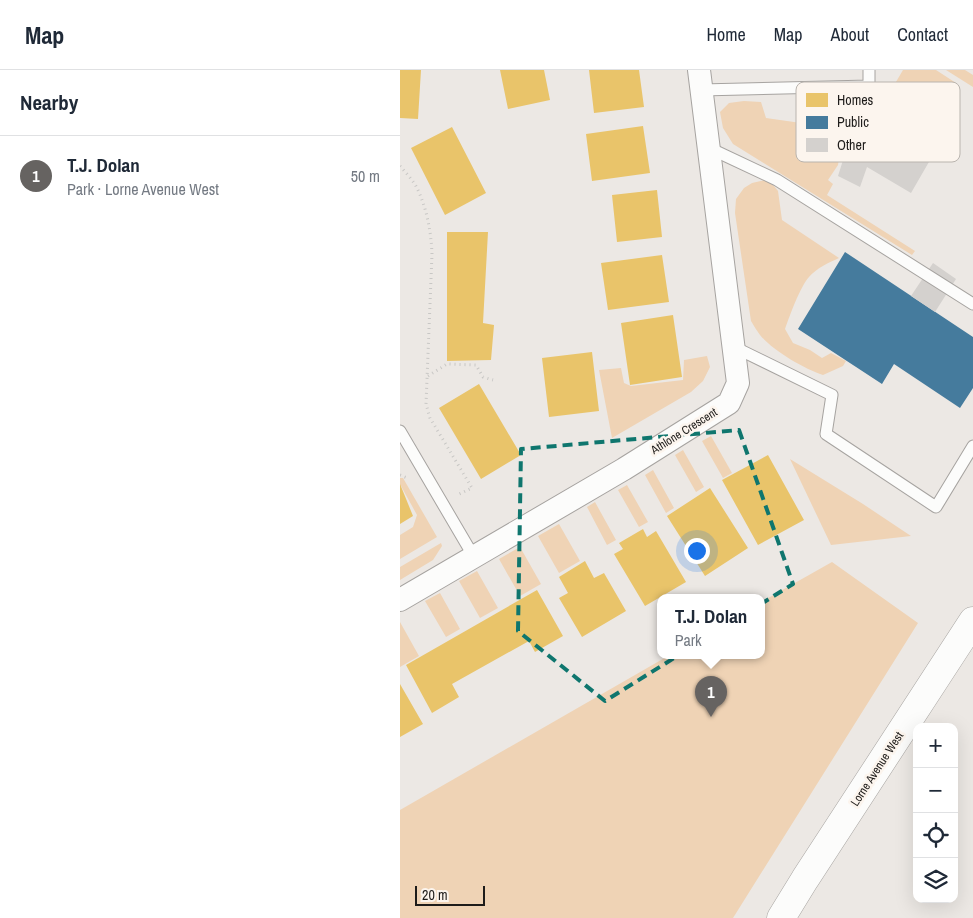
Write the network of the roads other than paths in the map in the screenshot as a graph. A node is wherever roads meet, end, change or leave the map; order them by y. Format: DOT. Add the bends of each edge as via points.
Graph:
graph roads {
  1 [pos="700,80"];
  2 [pos="796,83"];
  3 [pos="709,148"];
  4 [pos="973,304"];
  5 [pos="734,347"];
  6 [pos="400,431"];
  7 [pos="973,446"];
  8 [pos="474,557"];
  9 [pos="400,600"];
  10 [pos="973,621"];
  11 [pos="781,918"];
  1 -- 2 [label="lane"];
  1 -- 3 [label="street, Athlone Crescent"];
  3 -- 4 [label="lane" via="777,180"];
  3 -- 5 [label="street, Athlone Crescent"];
  5 -- 7 [label="lane" via="832,395 826,434 936,507"];
  5 -- 8 [label="street, Athlone Crescent" via="738,383 729,403"];
  6 -- 8 [label="lane"];
  8 -- 9 [label="street, Athlone Crescent"];
  10 -- 11 [label="main road, Lorne Avenue West"];
}
